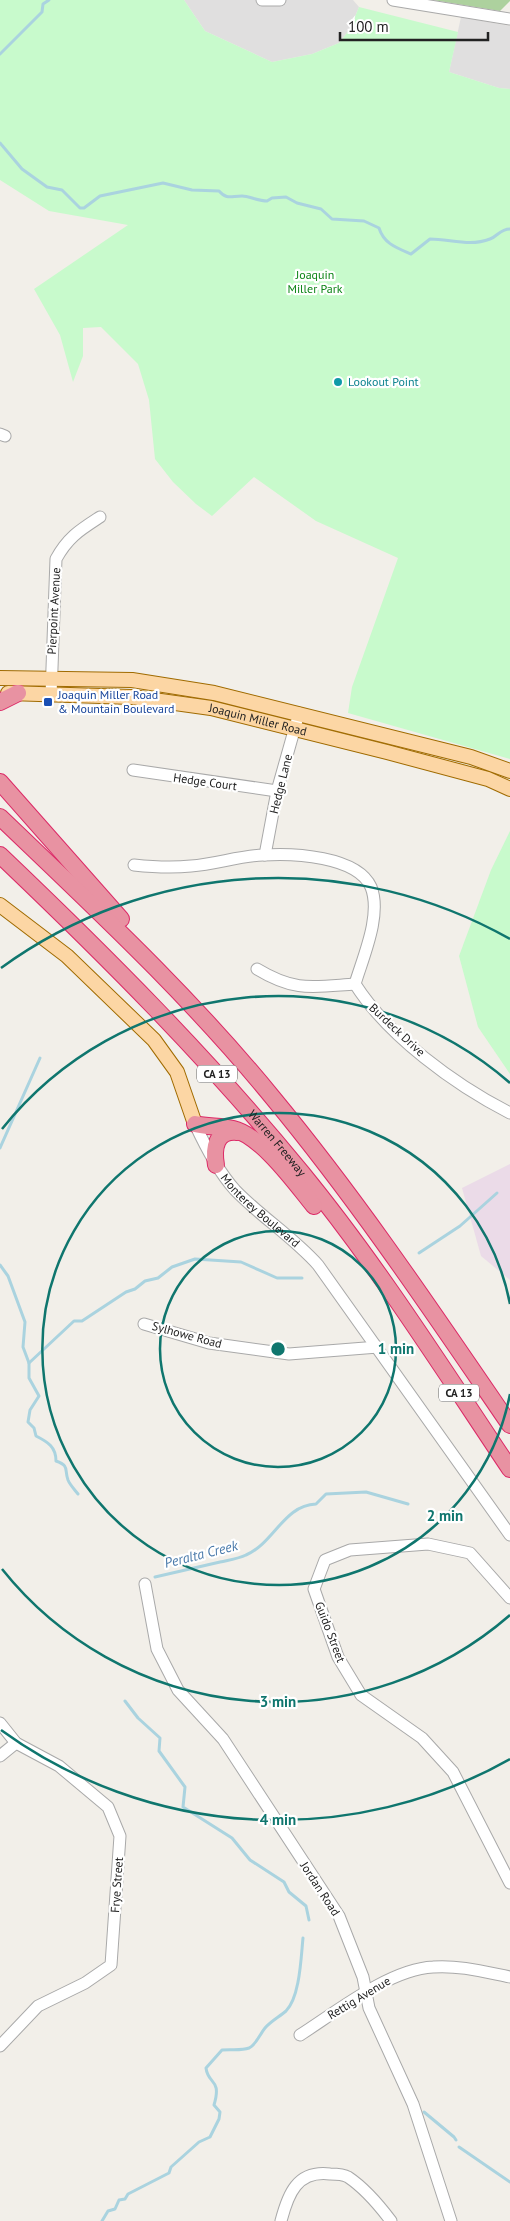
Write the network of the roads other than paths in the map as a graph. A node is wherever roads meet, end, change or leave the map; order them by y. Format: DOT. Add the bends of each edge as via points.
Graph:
graph roads {
  1 [pos="262,0"];
  2 [pos="280,0"];
  3 [pos="393,0"];
  4 [pos="510,19"];
  5 [pos="100,517"];
  6 [pos="0,676"];
  7 [pos="50,677"];
  8 [pos="19,685"];
  9 [pos="0,694"];
  10 [pos="51,695"];
  11 [pos="0,702"];
  12 [pos="299,713"];
  13 [pos="295,728"];
  14 [pos="134,770"];
  15 [pos="510,771"];
  16 [pos="0,782"];
  17 [pos="510,789"];
  18 [pos="278,791"];
  19 [pos="0,817"];
  20 [pos="0,855"];
  21 [pos="265,855"];
  22 [pos="134,865"];
  23 [pos="0,905"];
  24 [pos="134,943"];
  25 [pos="257,969"];
  26 [pos="355,984"];
  27 [pos="510,1113"];
  28 [pos="195,1124"];
  29 [pos="242,1132"];
  30 [pos="216,1165"];
  31 [pos="407,1317"];
  32 [pos="144,1324"];
  33 [pos="378,1346"];
  34 [pos="510,1425"];
  35 [pos="510,1469"];
  36 [pos="510,1535"];
  37 [pos="145,1584"];
  38 [pos="510,1598"];
  39 [pos="0,1723"];
  40 [pos="16,1743"];
  41 [pos="0,1756"];
  42 [pos="510,1883"];
  43 [pos="510,1977"];
  44 [pos="366,1994"];
  45 [pos="300,2035"];
  46 [pos="0,2046"];
  47 [pos="282,2221"];
  48 [pos="391,2221"];
  49 [pos="451,2221"];
  1 -- 2 [label="street"];
  3 -- 4 [label="street"];
  5 -- 7 [label="street, Pierpoint Avenue" via="73,534 56,559"];
  6 -- 8 [label="main road"];
  7 -- 8 [label="main road, Joaquin Miller Road"];
  7 -- 10 [label="street, Pierpoint Avenue"];
  7 -- 12 [label="main road, Joaquin Miller Road" via="132,680 214,693"];
  8 -- 9 [label="main road, Joaquin Miller Road"];
  8 -- 10 [label="main road, Joaquin Miller Road"];
  8 -- 11 [label="highway"];
  10 -- 13 [label="main road, Joaquin Miller Road" via="132,696 211,708"];
  12 -- 13 [label="street, Hedge Lane"];
  12 -- 15 [label="main road, Joaquin Miller Road" via="471,757"];
  13 -- 17 [label="main road, Joaquin Miller Road" via="488,779"];
  13 -- 18 [label="street, Hedge Lane"];
  14 -- 18 [label="street, Hedge Court"];
  16 -- 24 [label="highway" via="123,921"];
  18 -- 21 [label="street, Hedge Lane"];
  19 -- 24 [label="highway, Warren Freeway / CA 13"];
  20 -- 31 [label="highway, Warren Freeway / CA 13" via="136,986 221,1078 353,1239"];
  21 -- 22 [label="street" via="191,866"];
  21 -- 26 [label="street" via="335,862 361,873 371,888 374,908 371,935"];
  23 -- 28 [label="main road, Monterey Boulevard" via="67,956 154,1040 176,1072"];
  24 -- 34 [label="highway, Warren Freeway / CA 13" via="200,1013 326,1162"];
  25 -- 26 [label="street" via="279,982 306,988"];
  26 -- 27 [label="street, Burdeck Drive" via="365,1000 408,1043 456,1079"];
  28 -- 29 [label="highway"];
  28 -- 30 [label="street, Monterey Boulevard"];
  29 -- 30 [label="highway" via="233,1131 220,1137 214,1149"];
  29 -- 31 [label="highway" via="281,1167"];
  30 -- 33 [label="street, Monterey Boulevard" via="240,1195 294,1240 318,1265"];
  31 -- 35 [label="highway, Warren Freeway / CA 13"];
  32 -- 33 [label="street, Sylhowe Road" via="208,1343 289,1354"];
  33 -- 36 [label="street, Monterey Boulevard"];
  37 -- 44 [label="street, Jordan Road" via="157,1649 178,1690 223,1739 339,1916 363,1977"];
  38 -- 42 [label="street, Guido Street" via="470,1553 428,1544 350,1550 325,1560 314,1588 338,1657 361,1695 422,1738 453,1772"];
  39 -- 40 [label="street, Frye Street"];
  40 -- 41 [label="street"];
  40 -- 46 [label="street, Frye Street" via="59,1766 86,1786 108,1807 120,1836 110,1965 85,1983 38,2006"];
  43 -- 44 [label="street, Rettig Avenue" via="433,1967 410,1971"];
  44 -- 45 [label="street, Rettig Avenue"];
  44 -- 49 [label="street, Jordan Road" via="369,2008 413,2104"];
  47 -- 48 [label="street" via="291,2191 303,2178 318,2172 346,2176 375,2200"];
}
